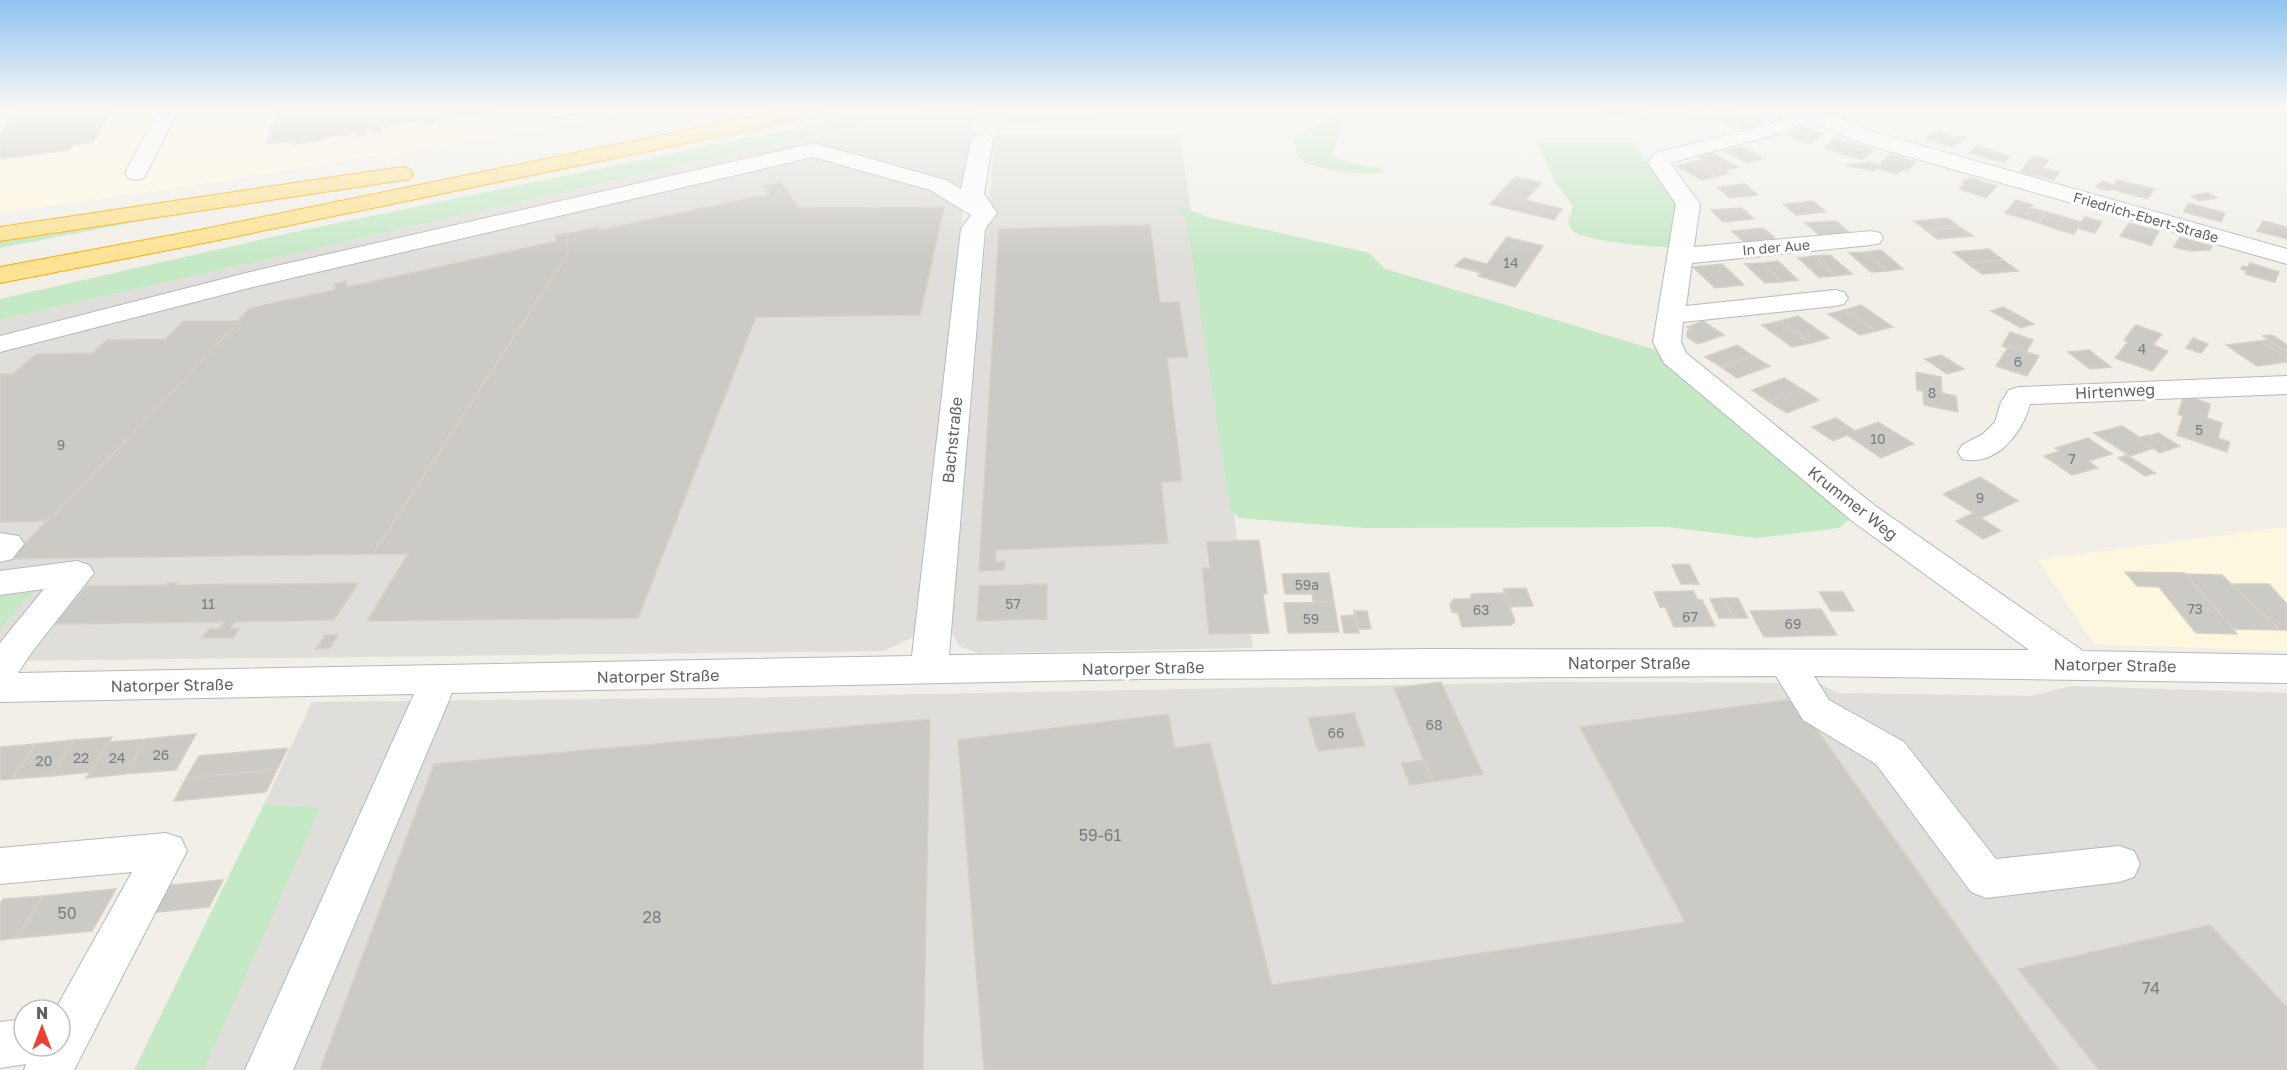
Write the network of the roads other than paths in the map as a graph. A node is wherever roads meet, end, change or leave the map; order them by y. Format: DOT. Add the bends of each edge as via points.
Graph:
graph roads {
  1 [pos="143,159"];
  2 [pos="506,159"];
  3 [pos="578,159"];
  4 [pos="775,159"];
  5 [pos="846,159"];
  6 [pos="978,159"];
  7 [pos="1662,159"];
  8 [pos="1941,159"];
  9 [pos="490,162"];
  10 [pos="136,173"];
  11 [pos="985,213"];
  12 [pos="0,234"];
  13 [pos="199,237"];
  14 [pos="1871,238"];
  15 [pos="1682,256"];
  16 [pos="0,257"];
  17 [pos="2287,257"];
  18 [pos="0,275"];
  19 [pos="0,289"];
  20 [pos="1835,298"];
  21 [pos="1672,315"];
  22 [pos="0,344"];
  23 [pos="2287,385"];
  24 [pos="1973,452"];
  25 [pos="0,544"];
  26 [pos="0,551"];
  27 [pos="0,583"];
  28 [pos="1787,663"];
  29 [pos="2074,664"];
  30 [pos="2287,669"];
  31 [pos="930,671"];
  32 [pos="0,672"];
  33 [pos="439,680"];
  34 [pos="0,688"];
  35 [pos="2119,864"];
  36 [pos="0,866"];
  37 [pos="72,1008"];
  38 [pos="269,1070"];
  1 -- 10 [label="street"];
  2 -- 9 [label="highway"];
  3 -- 13 [label="highway"];
  4 -- 22 [label="street" via="250,280"];
  5 -- 11 [label="street" via="938,185"];
  6 -- 11 [label="street" via="972,194"];
  7 -- 15 [label="street, Krummer Weg" via="1659,163 1688,204"];
  8 -- 17 [label="street, Friedrich-Ebert-Straße"];
  9 -- 12 [label="highway"];
  9 -- 16 [label="highway"];
  11 -- 31 [label="street, Bachstraße" via="973,229"];
  13 -- 18 [label="highway"];
  13 -- 19 [label="highway"];
  14 -- 15 [label="street, In der Aue"];
  15 -- 21 [label="street, Krummer Weg"];
  20 -- 21 [label="street"];
  21 -- 29 [label="street, Krummer Weg" via="1667,342 1674,357 1863,513"];
  23 -- 24 [label="street, Hirtenweg" via="2019,396 2010,422 1995,441"];
  25 -- 26 [label="street" via="7,544"];
  27 -- 32 [label="street" via="77,573"];
  28 -- 29 [label="street, Natorper Straße"];
  28 -- 31 [label="street, Natorper Straße" via="1432,663"];
  28 -- 35 [label="street" via="1816,710 1890,753 1986,879"];
  29 -- 30 [label="street, Natorper Straße"];
  31 -- 33 [label="street, Natorper Straße"];
  33 -- 34 [label="street, Natorper Straße"];
  33 -- 38 [label="street"];
  36 -- 37 [label="street" via="166,851"];
}
